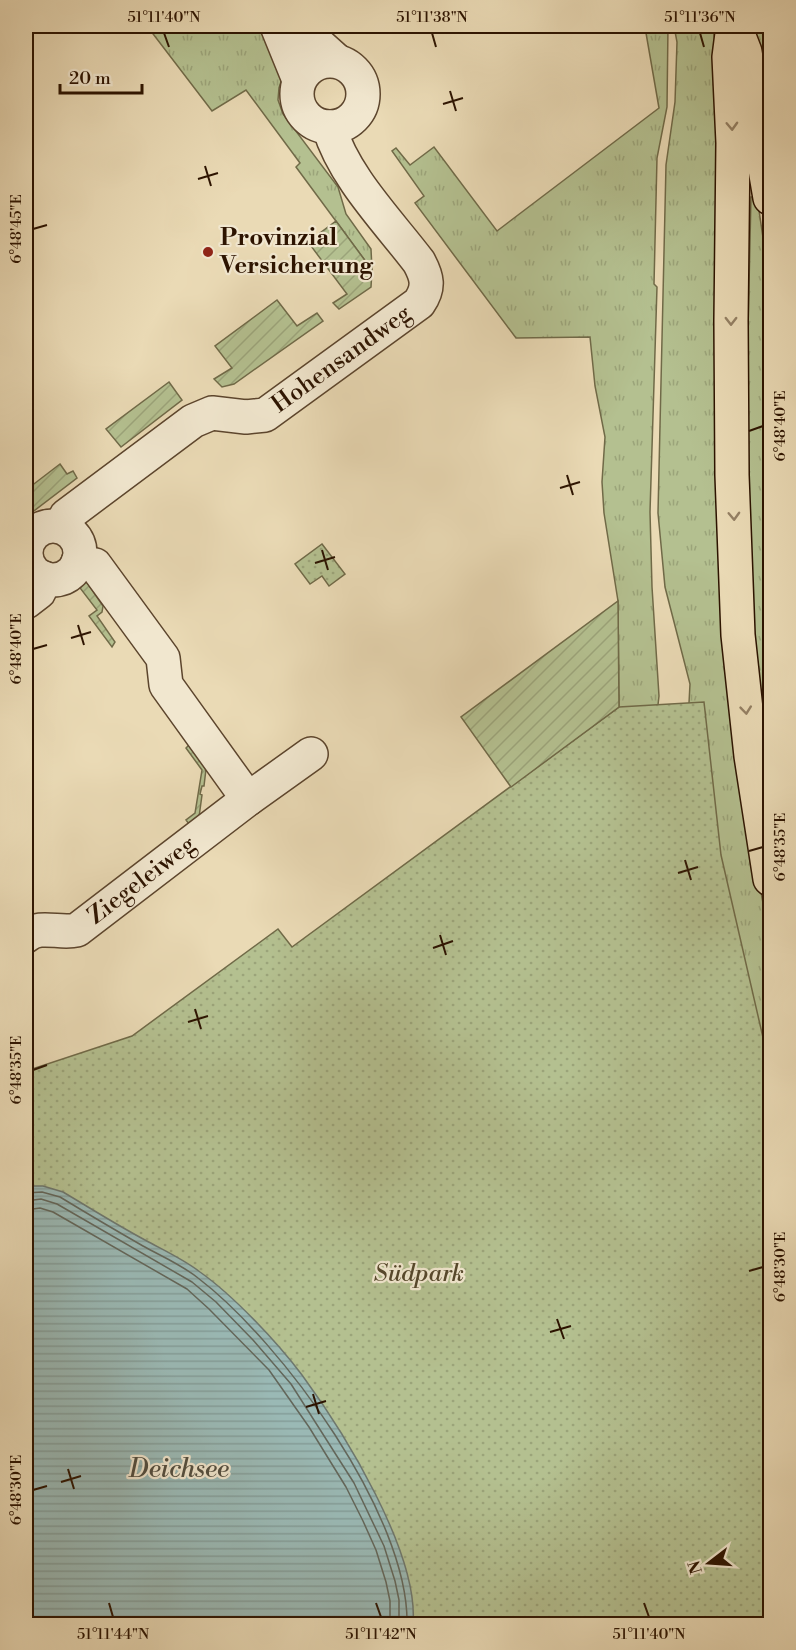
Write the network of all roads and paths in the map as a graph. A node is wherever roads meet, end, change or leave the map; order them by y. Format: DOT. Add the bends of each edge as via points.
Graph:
graph roads {
  1 [pos="277,26"];
  2 [pos="298,26"];
  3 [pos="734,26"];
  4 [pos="337,61"];
  5 [pos="299,80"];
  6 [pos="330,127"];
  7 [pos="771,198"];
  8 [pos="62,528"];
  9 [pos="78,562"];
  10 [pos="35,590"];
  11 [pos="310,753"];
  12 [pos="248,799"];
  13 [pos="771,879"];
  14 [pos="26,936"];
  1 -- 5 [label="street"];
  2 -- 4 [label="street"];
  3 -- 7 [label="main road" via="745,52"];
  3 -- 13 [label="main road, one-way" via="729,57 733,142 732,475 738,635 751,756"];
  4 -- 5 [label="street" via="319,62"];
  4 -- 6 [label="street" via="358,75 362,102 354,117"];
  5 -- 6 [label="street" via="297,96 302,112 314,123"];
  6 -- 8 [label="street, Hohensandweg" via="347,170 419,261 425,273 426,291 419,303 265,415 212,414 193,420 66,516"];
  8 -- 9 [label="street" via="77,541"];
  8 -- 10 [label="street" via="41,529 28,544 26,554 35,572"];
  9 -- 10 [label="street" via="64,577"];
  9 -- 12 [label="street" via="95,566 163,658 166,685"];
  11 -- 12 [label="street, Ziegeleiweg"];
  12 -- 14 [label="street, Ziegeleiweg" via="76,930 38,929"];
}
